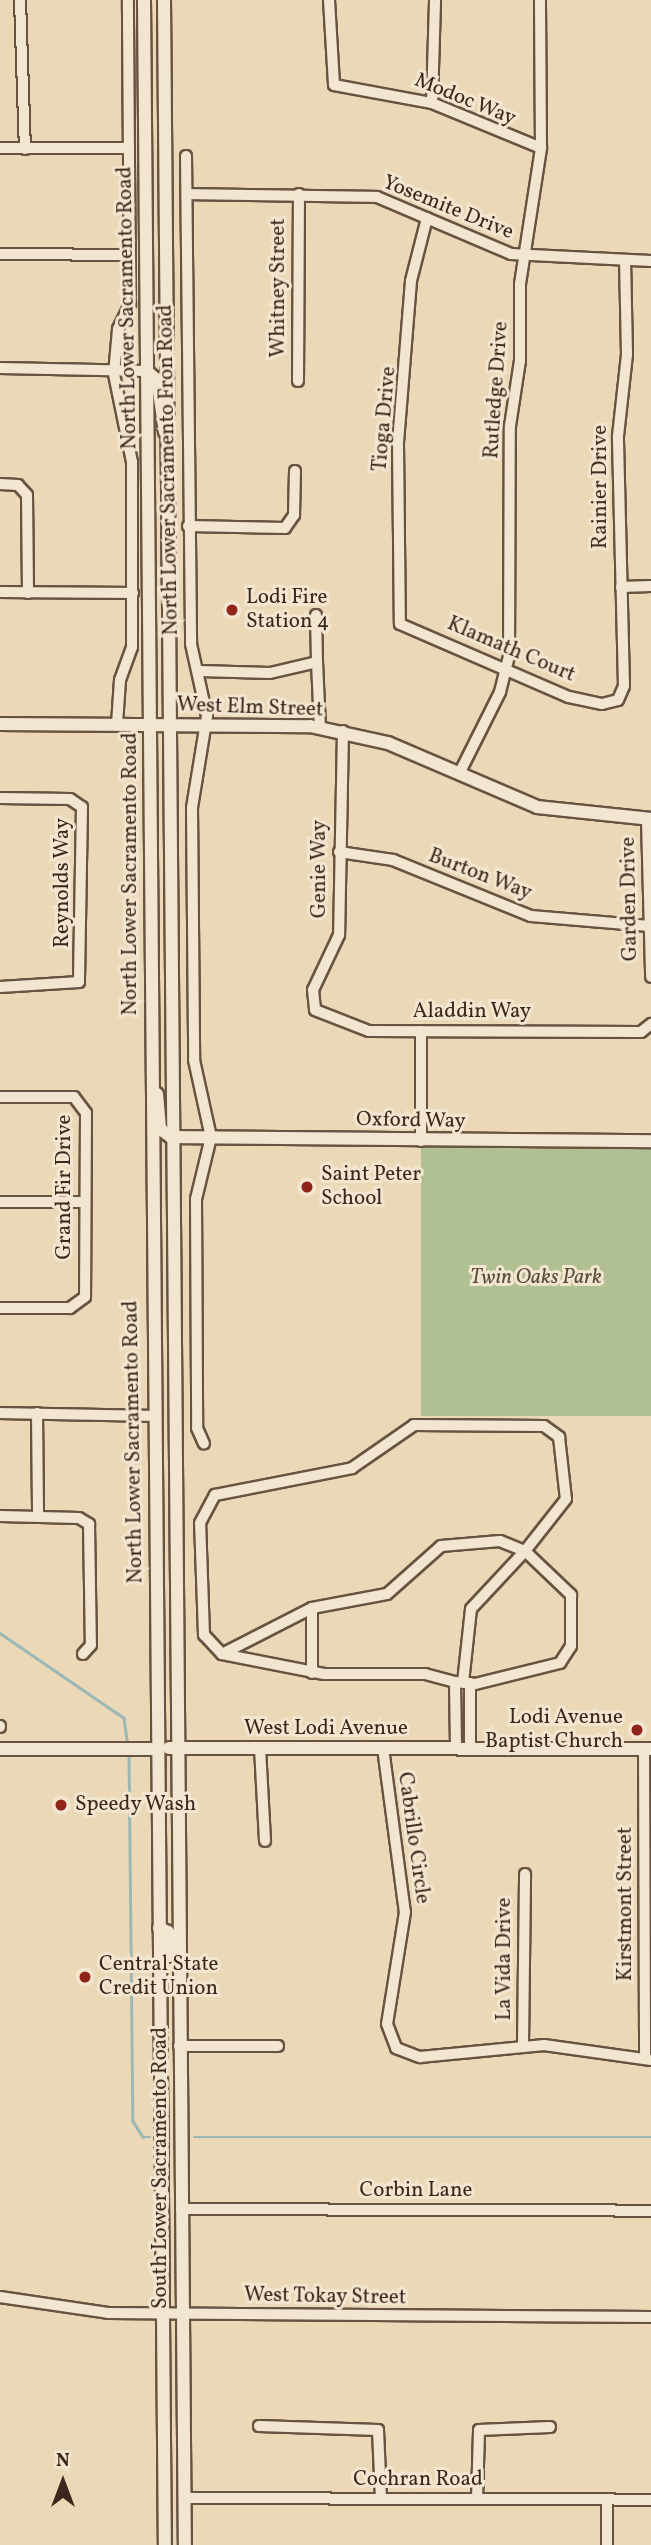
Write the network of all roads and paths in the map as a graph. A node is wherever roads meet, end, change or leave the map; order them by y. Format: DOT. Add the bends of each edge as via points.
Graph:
graph roads {
  1 [pos="20,0"];
  2 [pos="128,0"];
  3 [pos="144,0"];
  4 [pos="164,0"];
  5 [pos="329,0"];
  6 [pos="435,0"];
  7 [pos="540,0"];
  8 [pos="432,103"];
  9 [pos="0,148"];
  10 [pos="129,148"];
  11 [pos="541,148"];
  12 [pos="25,149"];
  13 [pos="186,156"];
  14 [pos="188,194"];
  15 [pos="299,194"];
  16 [pos="427,218"];
  17 [pos="0,254"];
  18 [pos="130,255"];
  19 [pos="523,257"];
  20 [pos="625,261"];
  21 [pos="651,261"];
  22 [pos="0,368"];
  23 [pos="148,371"];
  24 [pos="114,374"];
  25 [pos="298,381"];
  26 [pos="168,454"];
  27 [pos="295,471"];
  28 [pos="0,484"];
  29 [pos="188,526"];
  30 [pos="651,586"];
  31 [pos="621,587"];
  32 [pos="0,593"];
  33 [pos="28,593"];
  34 [pos="133,593"];
  35 [pos="316,615"];
  36 [pos="400,624"];
  37 [pos="317,662"];
  38 [pos="507,670"];
  39 [pos="200,671"];
  40 [pos="608,704"];
  41 [pos="0,724"];
  42 [pos="117,724"];
  43 [pos="151,724"];
  44 [pos="168,724"];
  45 [pos="207,726"];
  46 [pos="320,727"];
  47 [pos="343,731"];
  48 [pos="459,774"];
  49 [pos="0,798"];
  50 [pos="649,819"];
  51 [pos="339,852"];
  52 [pos="650,926"];
  53 [pos="651,977"];
  54 [pos="0,987"];
  55 [pos="311,999"];
  56 [pos="648,1027"];
  57 [pos="421,1031"];
  58 [pos="150,1046"];
  59 [pos="0,1097"];
  60 [pos="171,1137"];
  61 [pos="211,1137"];
  62 [pos="421,1141"];
  63 [pos="651,1141"];
  64 [pos="0,1202"];
  65 [pos="85,1202"];
  66 [pos="0,1308"];
  67 [pos="0,1413"];
  68 [pos="37,1413"];
  69 [pos="152,1416"];
  70 [pos="204,1444"];
  71 [pos="173,1452"];
  72 [pos="0,1516"];
  73 [pos="38,1516"];
  74 [pos="525,1551"];
  75 [pos="312,1608"];
  76 [pos="83,1654"];
  77 [pos="222,1654"];
  78 [pos="312,1672"];
  79 [pos="463,1683"];
  80 [pos="177,1748"];
  81 [pos="260,1748"];
  82 [pos="383,1748"];
  83 [pos="0,1749"];
  84 [pos="158,1749"];
  85 [pos="456,1749"];
  86 [pos="470,1749"];
  87 [pos="647,1749"];
  88 [pos="265,1841"];
  89 [pos="525,1874"];
  90 [pos="159,1928"];
  91 [pos="179,2020"];
  92 [pos="523,2044"];
  93 [pos="179,2046"];
  94 [pos="278,2046"];
  95 [pos="648,2060"];
  96 [pos="181,2209"];
  97 [pos="651,2211"];
  98 [pos="0,2297"];
  99 [pos="163,2314"];
  100 [pos="181,2314"];
  101 [pos="651,2317"];
  102 [pos="259,2426"];
  103 [pos="550,2427"];
  104 [pos="184,2498"];
  105 [pos="382,2499"];
  106 [pos="477,2499"];
  107 [pos="607,2500"];
  108 [pos="651,2500"];
  109 [pos="165,2545"];
  110 [pos="185,2545"];
  111 [pos="607,2545"];
  1 -- 12 [label="street"];
  2 -- 10 [label="street, North Lower Sacramento Fron Road"];
  3 -- 23 [label="main road, North Lower Sacramento Road"];
  4 -- 26 [label="main road, North Lower Sacramento Road"];
  5 -- 8 [label="street, Modoc Way" via="334,85"];
  6 -- 8 [label="street"];
  7 -- 11 [label="street, Rutledge Drive"];
  8 -- 11 [label="street, Modoc Way"];
  9 -- 12 [label="street"];
  10 -- 12 [label="street"];
  10 -- 18 [label="street, North Lower Sacramento Fron Road"];
  11 -- 19 [label="street, Rutledge Drive"];
  13 -- 14 [label="street, North Lower Sacramento Fron Road"];
  14 -- 15 [label="street, Yosemite Drive"];
  14 -- 29 [label="street, North Lower Sacramento Fron Road"];
  15 -- 16 [label="street, Yosemite Drive" via="377,197"];
  15 -- 25 [label="street, Whitney Street"];
  16 -- 19 [label="street, Yosemite Drive"];
  16 -- 36 [label="street, Tioga Drive" via="411,281 399,433"];
  17 -- 18 [label="street"];
  18 -- 24 [label="street, North Lower Sacramento Fron Road" via="130,304 118,329"];
  19 -- 20 [label="street, Yosemite Drive"];
  19 -- 38 [label="street, Rutledge Drive" via="510,426"];
  20 -- 21 [label="street, Yosemite Drive"];
  20 -- 31 [label="street, Rainier Drive"];
  22 -- 24 [label="street"];
  23 -- 24 [label="street"];
  23 -- 26 [label="street" via="156,378"];
  23 -- 43 [label="main road, North Lower Sacramento Road"];
  24 -- 34 [label="street, North Lower Sacramento Fron Road" via="131,445"];
  26 -- 44 [label="main road, North Lower Sacramento Road"];
  27 -- 29 [label="street" via="294,515 285,528"];
  28 -- 33 [label="street" via="18,485 27,495"];
  29 -- 39 [label="street, North Lower Sacramento Fron Road" via="191,644"];
  30 -- 31 [label="street"];
  31 -- 40 [label="street, Rainier Drive" via="624,686 618,700"];
  32 -- 33 [label="street"];
  33 -- 34 [label="street"];
  34 -- 42 [label="street, North Lower Sacramento Fron Road" via="132,647 120,680"];
  35 -- 37 [label="street"];
  36 -- 38 [label="street, Klamath Court"];
  37 -- 39 [label="street" via="270,673"];
  37 -- 46 [label="street"];
  38 -- 40 [label="street, Klamath Court" via="569,697"];
  38 -- 48 [label="street, Rutledge Drive"];
  39 -- 45 [label="street, North Lower Sacramento Fron Road"];
  41 -- 42 [label="main road, West Elm Street"];
  42 -- 43 [label="main road, West Elm Street"];
  43 -- 44 [label="main road, West Elm Street"];
  43 -- 58 [label="main road, North Lower Sacramento Road"];
  44 -- 45 [label="main road, West Elm Street"];
  44 -- 60 [label="main road, North Lower Sacramento Road"];
  45 -- 46 [label="main road, West Elm Street"];
  45 -- 61 [label="street, North Lower Sacramento Fron Road" via="192,808 192,958 194,1060"];
  46 -- 47 [label="main road, West Elm Street"];
  47 -- 48 [label="main road, West Elm Street"];
  47 -- 51 [label="street, Genie Way"];
  48 -- 50 [label="main road, West Elm Street" via="537,807"];
  49 -- 54 [label="street, Reynolds Way" via="62,799 82,807 79,982"];
  50 -- 52 [label="street, Garden Drive"];
  51 -- 52 [label="street, Burton Way" via="393,860 531,916"];
  51 -- 55 [label="street, Genie Way" via="338,942"];
  52 -- 53 [label="street, Garden Drive"];
  55 -- 57 [label="street, Aladdin Way" via="315,1010 359,1030"];
  56 -- 57 [label="street, Aladdin Way"];
  57 -- 62 [label="street"];
  58 -- 60 [label="main road" via="160,1129"];
  58 -- 69 [label="main road, North Lower Sacramento Road"];
  59 -- 65 [label="street, Grand Fir Drive" via="57,1097 84,1104"];
  60 -- 61 [label="main road, Oxford Way"];
  60 -- 71 [label="main road, North Lower Sacramento Road"];
  61 -- 62 [label="main road, Oxford Way"];
  61 -- 70 [label="street, North Lower Sacramento Fron Road" via="196,1199 197,1427"];
  62 -- 63 [label="main road, Oxford Way"];
  64 -- 65 [label="street"];
  65 -- 66 [label="street, Grand Fir Drive" via="84,1300 70,1308"];
  67 -- 68 [label="street"];
  68 -- 69 [label="street"];
  68 -- 73 [label="street"];
  69 -- 71 [label="main road" via="166,1423"];
  69 -- 84 [label="main road, North Lower Sacramento Road"];
  71 -- 80 [label="main road, North Lower Sacramento Road"];
  72 -- 73 [label="street"];
  73 -- 76 [label="street" via="86,1521 91,1543 91,1645"];
  74 -- 75 [label="street" via="500,1541 441,1546 387,1594"];
  74 -- 77 [label="street" via="566,1499 566,1467 552,1429 414,1425 352,1468 226,1491 207,1502 200,1523 204,1635"];
  74 -- 79 [label="street" via="467,1616"];
  74 -- 79 [label="street" via="571,1595 571,1646 550,1670"];
  75 -- 77 [label="street"];
  75 -- 78 [label="street"];
  77 -- 78 [label="street"];
  78 -- 79 [label="street" via="425,1674"];
  79 -- 85 [label="street"];
  79 -- 86 [label="street"];
  80 -- 81 [label="main road, West Lodi Avenue"];
  80 -- 84 [label="main road, West Lodi Avenue"];
  80 -- 91 [label="main road, South Lower Sacramento Road"];
  81 -- 82 [label="main road, West Lodi Avenue"];
  81 -- 88 [label="street"];
  82 -- 85 [label="main road, West Lodi Avenue"];
  82 -- 92 [label="street, Cabrillo Circle" via="405,1912 390,2037 412,2057"];
  83 -- 84 [label="main road, West Lodi Avenue"];
  84 -- 90 [label="main road, South Lower Sacramento Road"];
  85 -- 86 [label="main road, West Lodi Avenue"];
  86 -- 87 [label="main road, West Lodi Avenue"];
  87 -- 95 [label="street, Kirstmont Street"];
  89 -- 92 [label="street, La Vida Drive"];
  90 -- 91 [label="main road" via="169,1936 171,2008"];
  90 -- 99 [label="main road, South Lower Sacramento Road"];
  91 -- 93 [label="main road, South Lower Sacramento Road"];
  92 -- 95 [label="street, Cabrillo Circle"];
  93 -- 94 [label="street"];
  93 -- 96 [label="main road, South Lower Sacramento Road"];
  96 -- 97 [label="street, Corbin Lane"];
  96 -- 100 [label="main road, South Lower Sacramento Road"];
  98 -- 99 [label="street, West Tokay Street"];
  99 -- 100 [label="street, West Tokay Street"];
  99 -- 109 [label="main road, South Lower Sacramento Road"];
  100 -- 101 [label="street, West Tokay Street"];
  100 -- 104 [label="main road, South Lower Sacramento Road"];
  102 -- 105 [label="street" via="378,2430"];
  103 -- 106 [label="street" via="479,2430"];
  104 -- 105 [label="street, Cochran Road"];
  104 -- 110 [label="main road, South Lower Sacramento Road"];
  105 -- 106 [label="street, Cochran Road"];
  106 -- 107 [label="street, Cochran Road"];
  107 -- 108 [label="street, Cochran Road"];
  107 -- 111 [label="street"];
}
